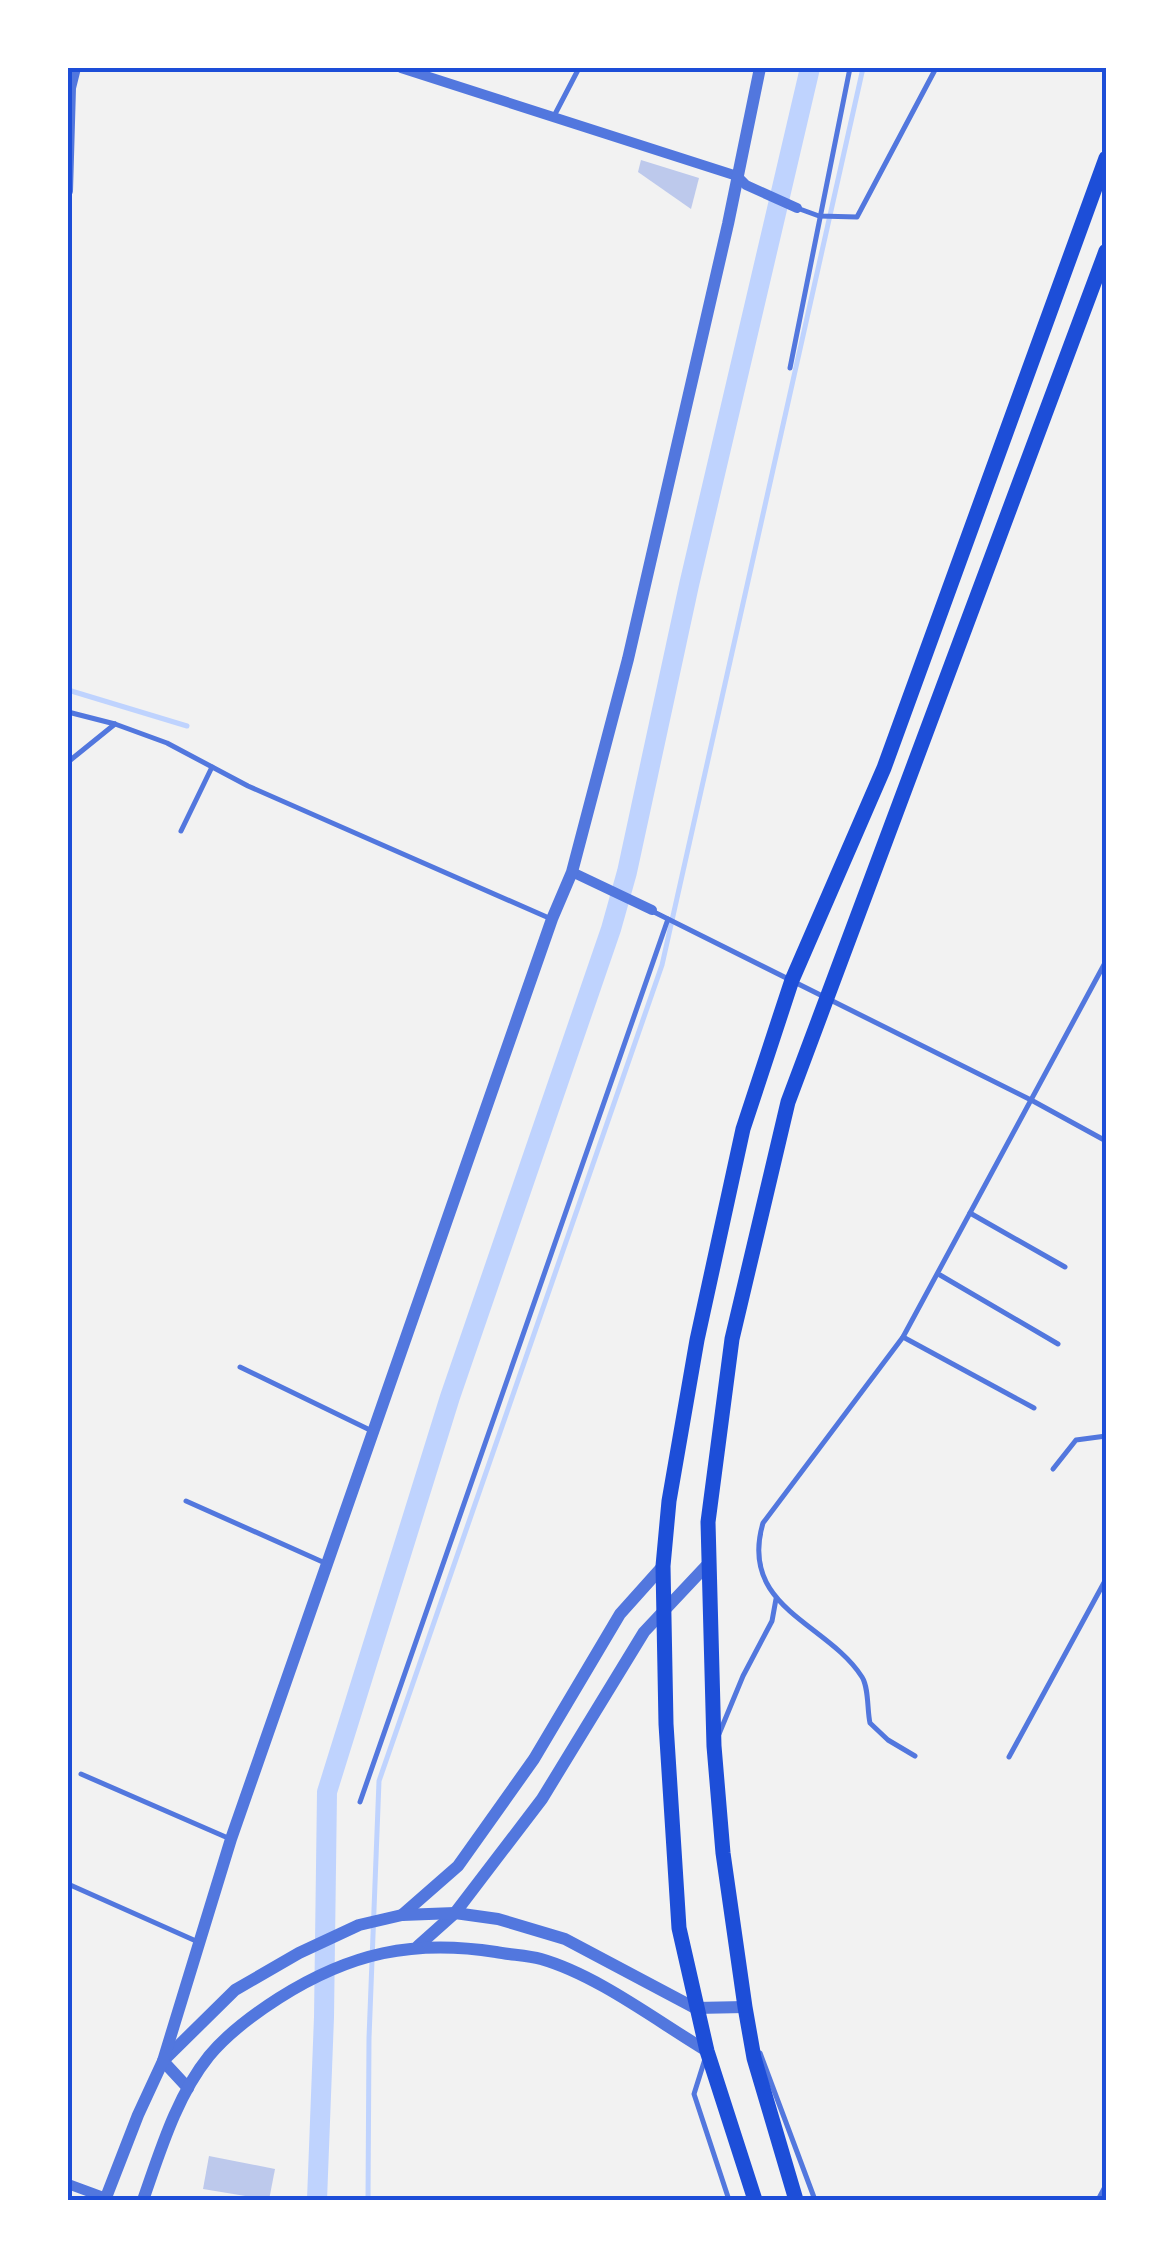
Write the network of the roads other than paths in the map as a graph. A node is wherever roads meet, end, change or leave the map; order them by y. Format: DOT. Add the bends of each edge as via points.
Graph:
graph roads {
  1 [pos="76,68"];
  2 [pos="400,68"];
  3 [pos="578,68"];
  4 [pos="760,68"];
  5 [pos="850,68"];
  6 [pos="936,68"];
  7 [pos="552,119"];
  8 [pos="1106,158"];
  9 [pos="742,181"];
  10 [pos="68,191"];
  11 [pos="798,208"];
  12 [pos="819,216"];
  13 [pos="1106,251"];
  14 [pos="790,368"];
  15 [pos="68,712"];
  16 [pos="115,724"];
  17 [pos="68,762"];
  18 [pos="212,767"];
  19 [pos="181,830"];
  20 [pos="572,872"];
  21 [pos="652,910"];
  22 [pos="668,918"];
  23 [pos="552,919"];
  24 [pos="1106,961"];
  25 [pos="792,980"];
  26 [pos="826,996"];
  27 [pos="1033,1101"];
  28 [pos="1106,1142"];
  29 [pos="970,1213"];
  30 [pos="1065,1267"];
  31 [pos="938,1274"];
  32 [pos="903,1337"];
  33 [pos="1058,1344"];
  34 [pos="240,1367"];
  35 [pos="1034,1408"];
  36 [pos="373,1432"];
  37 [pos="1106,1436"];
  38 [pos="1053,1470"];
  39 [pos="186,1501"];
  40 [pos="327,1564"];
  41 [pos="707,1565"];
  42 [pos="663,1566"];
  43 [pos="1106,1579"];
  44 [pos="776,1599"];
  45 [pos="664,1613"];
  46 [pos="714,1746"];
  47 [pos="914,1756"];
  48 [pos="1009,1758"];
  49 [pos="80,1774"];
  50 [pos="360,1802"];
  51 [pos="231,1839"];
  52 [pos="68,1884"];
  53 [pos="455,1913"];
  54 [pos="402,1915"];
  55 [pos="198,1942"];
  56 [pos="418,1946"];
  57 [pos="744,2006"];
  58 [pos="695,2008"];
  59 [pos="707,2051"];
  60 [pos="163,2061"];
  61 [pos="188,2088"];
  62 [pos="68,2184"];
  63 [pos="1106,2184"];
  64 [pos="105,2199"];
  65 [pos="142,2200"];
  66 [pos="729,2200"];
  67 [pos="755,2200"];
  68 [pos="796,2200"];
  69 [pos="815,2200"];
  70 [pos="1098,2200"];
  1 -- 10 [label="street"];
  2 -- 7 [label="street"];
  3 -- 7 [label="lane"];
  4 -- 9 [label="street"];
  5 -- 12 [label="lane"];
  6 -- 12 [label="lane" via="857,218"];
  7 -- 9 [label="street"];
  8 -- 25 [label="main road" via="884,768"];
  9 -- 11 [label="street"];
  9 -- 20 [label="street"];
  11 -- 12 [label="lane"];
  12 -- 14 [label="lane"];
  13 -- 26 [label="main road"];
  15 -- 16 [label="lane"];
  16 -- 17 [label="lane"];
  16 -- 18 [label="lane"];
  18 -- 19 [label="lane"];
  18 -- 23 [label="lane"];
  20 -- 21 [label="street"];
  20 -- 23 [label="street"];
  21 -- 22 [label="lane"];
  22 -- 25 [label="lane"];
  22 -- 50 [label="lane"];
  23 -- 36 [label="street"];
  24 -- 27 [label="lane"];
  25 -- 26 [label="lane"];
  25 -- 42 [label="main road" via="725,1206 669,1501"];
  26 -- 27 [label="lane"];
  26 -- 41 [label="main road" via="788,1102 732,1339"];
  27 -- 28 [label="lane"];
  27 -- 29 [label="lane"];
  29 -- 30 [label="lane"];
  29 -- 31 [label="lane"];
  31 -- 32 [label="lane"];
  31 -- 33 [label="lane"];
  32 -- 35 [label="lane"];
  32 -- 44 [label="lane" via="764,1523 757,1556"];
  34 -- 36 [label="lane"];
  36 -- 40 [label="street"];
  37 -- 38 [label="lane" via="1076,1440"];
  39 -- 40 [label="lane"];
  40 -- 51 [label="street"];
  41 -- 45 [label="street"];
  41 -- 46 [label="main road"];
  42 -- 45 [label="main road"];
  42 -- 54 [label="street" via="620,1614 534,1760 458,1866"];
  43 -- 48 [label="lane"];
  44 -- 46 [label="lane"];
  44 -- 47 [label="lane" via="852,1666 865,1681 870,1724"];
  45 -- 53 [label="street" via="644,1632 542,1799"];
  45 -- 58 [label="main road" via="679,1928"];
  46 -- 57 [label="main road"];
  49 -- 51 [label="lane"];
  51 -- 55 [label="street"];
  52 -- 55 [label="lane"];
  53 -- 54 [label="street"];
  53 -- 56 [label="street"];
  53 -- 58 [label="street" via="565,1939"];
  54 -- 60 [label="street" via="359,1925 235,1990"];
  55 -- 60 [label="street"];
  56 -- 59 [label="street" via="542,1960 602,1986"];
  56 -- 61 [label="street" via="328,1970 253,2014 210,2054"];
  57 -- 58 [label="street"];
  57 -- 68 [label="main road"];
  57 -- 69 [label="lane"];
  58 -- 59 [label="main road"];
  59 -- 66 [label="lane" via="694,2094"];
  59 -- 67 [label="main road"];
  60 -- 61 [label="street"];
  60 -- 64 [label="street"];
  61 -- 65 [label="street"];
  62 -- 64 [label="street"];
  63 -- 70 [label="lane"];
}
